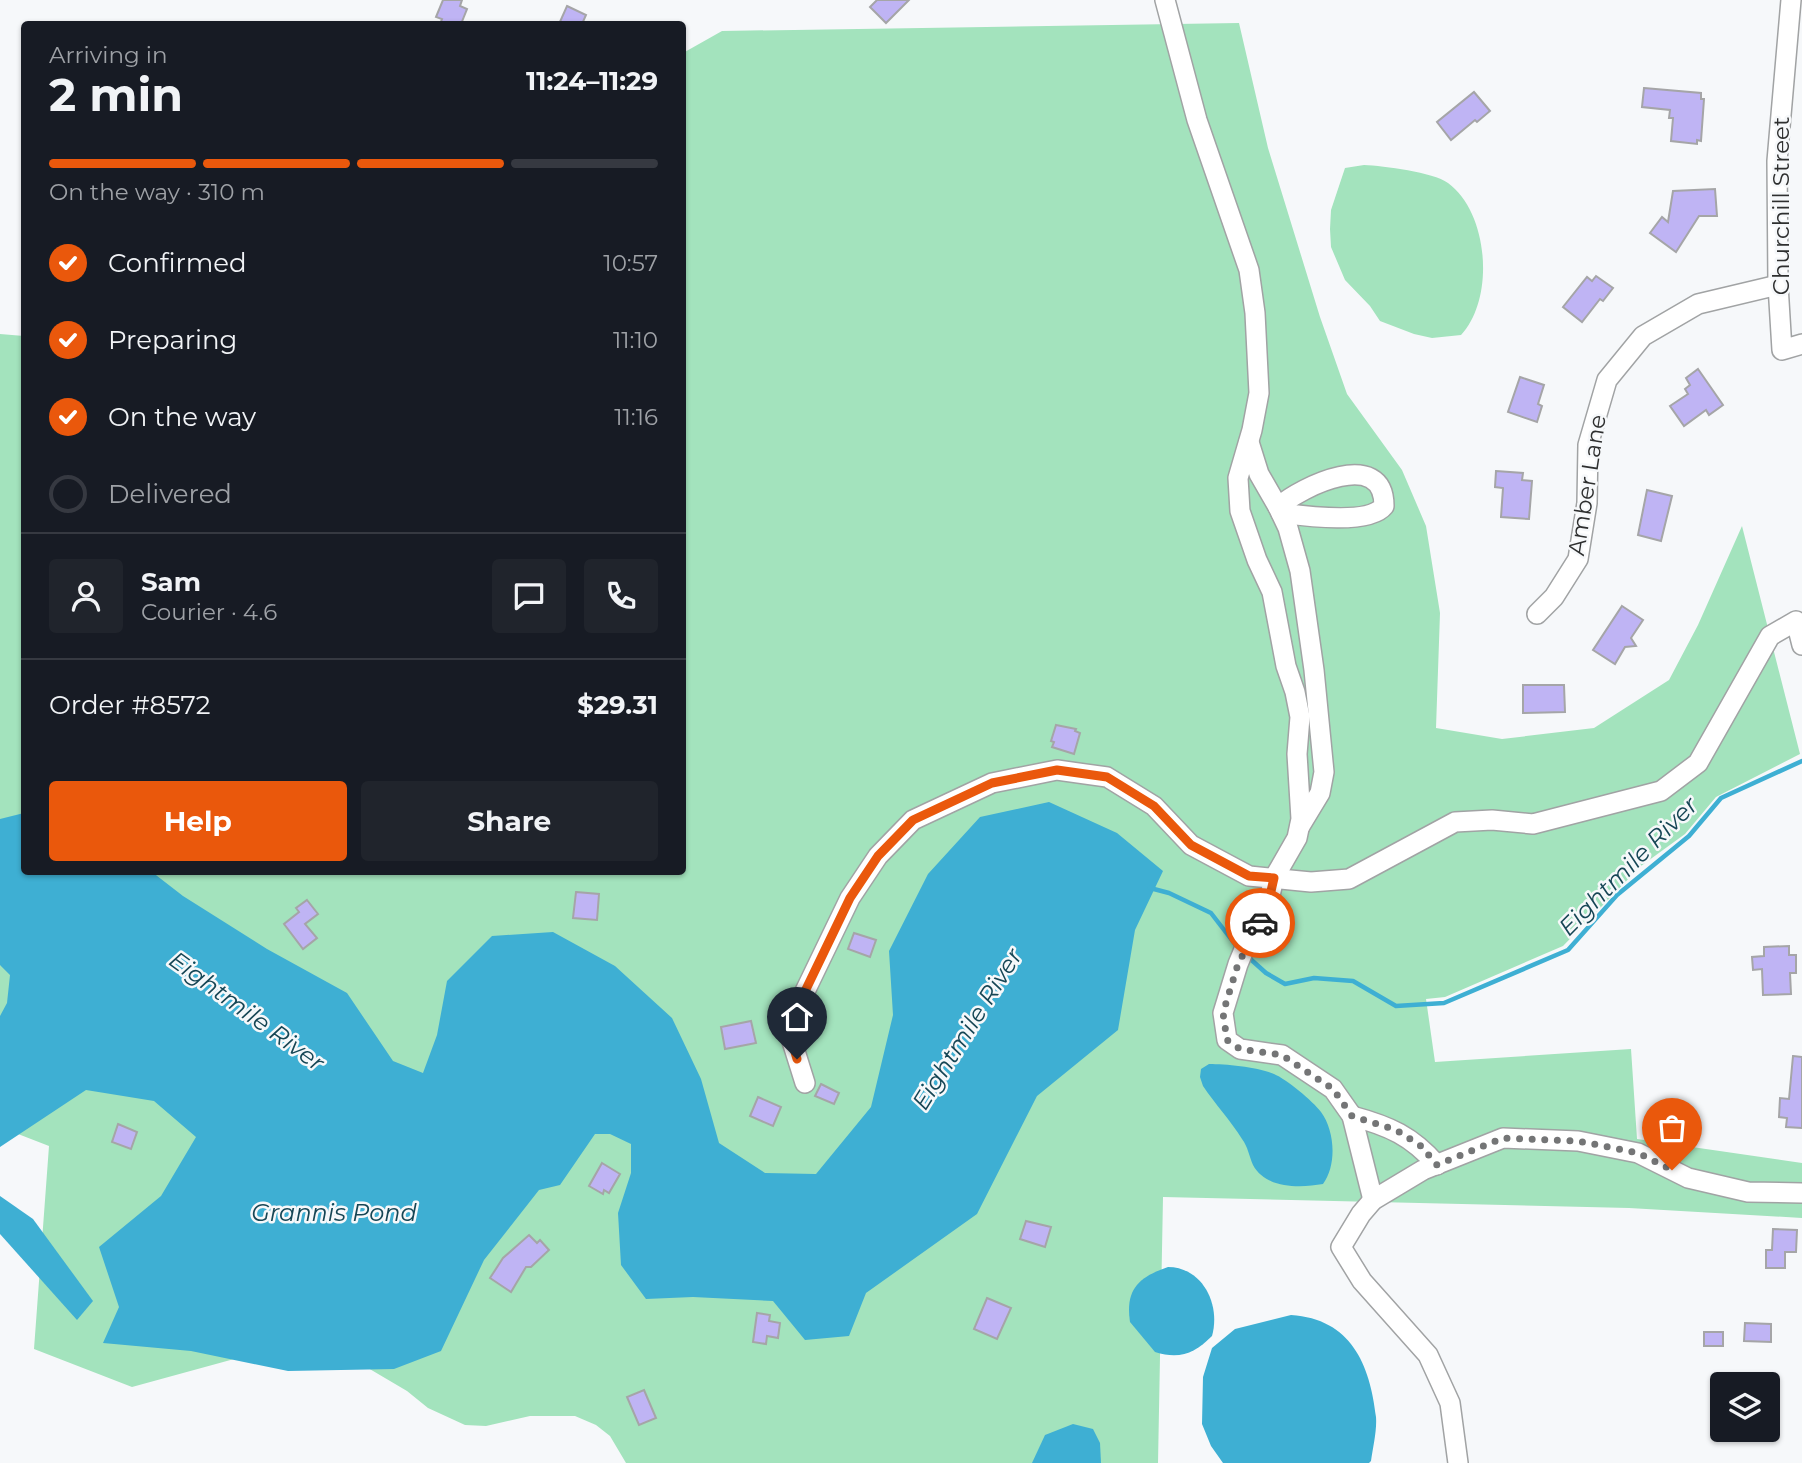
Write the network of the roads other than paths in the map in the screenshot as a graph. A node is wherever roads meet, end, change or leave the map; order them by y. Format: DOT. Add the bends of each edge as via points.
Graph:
graph roads {
  1 [pos="1165,0"];
  2 [pos="1791,0"];
  3 [pos="1779,285"];
  4 [pos="1802,344"];
  5 [pos="1249,442"];
  6 [pos="1537,614"];
  7 [pos="1802,645"];
  8 [pos="1299,827"];
  9 [pos="1274,878"];
  10 [pos="805,1083"];
  11 [pos="1352,1116"];
  12 [pos="1437,1165"];
  13 [pos="1802,1193"];
  14 [pos="1373,1200"];
  15 [pos="1458,1463"];
  1 -- 5 [label="street" via="1197,120 1249,270 1259,393"];
  2 -- 3 [label="street, Churchill Street" via="1777,161"];
  3 -- 4 [label="street, Churchill Street" via="1782,350"];
  3 -- 6 [label="street, Amber Lane" via="1698,304 1643,335 1607,380 1588,445 1587,503 1578,559"];
  5 -- 8 [label="street" via="1238,478 1240,511 1272,592 1300,717"];
  5 -- 8 [label="street" via="1259,474 1288,528 1300,572 1314,670 1324,772 1320,793"];
  7 -- 9 [label="street" via="1796,621 1770,636 1698,763 1661,791 1533,824 1455,822 1349,879 1311,882"];
  8 -- 9 [label="street"];
  9 -- 10 [label="street" via="1249,876 1191,845 1154,806 1107,777 1057,770 992,783 913,820 878,856 850,898 796,1010 790,1035"];
  9 -- 11 [label="street" via="1266,913 1248,940 1223,1013 1227,1040 1240,1049 1282,1055 1333,1089"];
  11 -- 12 [label="street" via="1396,1130 1421,1146"];
  11 -- 14 [label="street"];
  12 -- 13 [label="street" via="1503,1138 1578,1141 1638,1153 1689,1178 1748,1192"];
  12 -- 14 [label="street"];
  14 -- 15 [label="street" via="1341,1247 1362,1281 1428,1355 1450,1403"];
}
